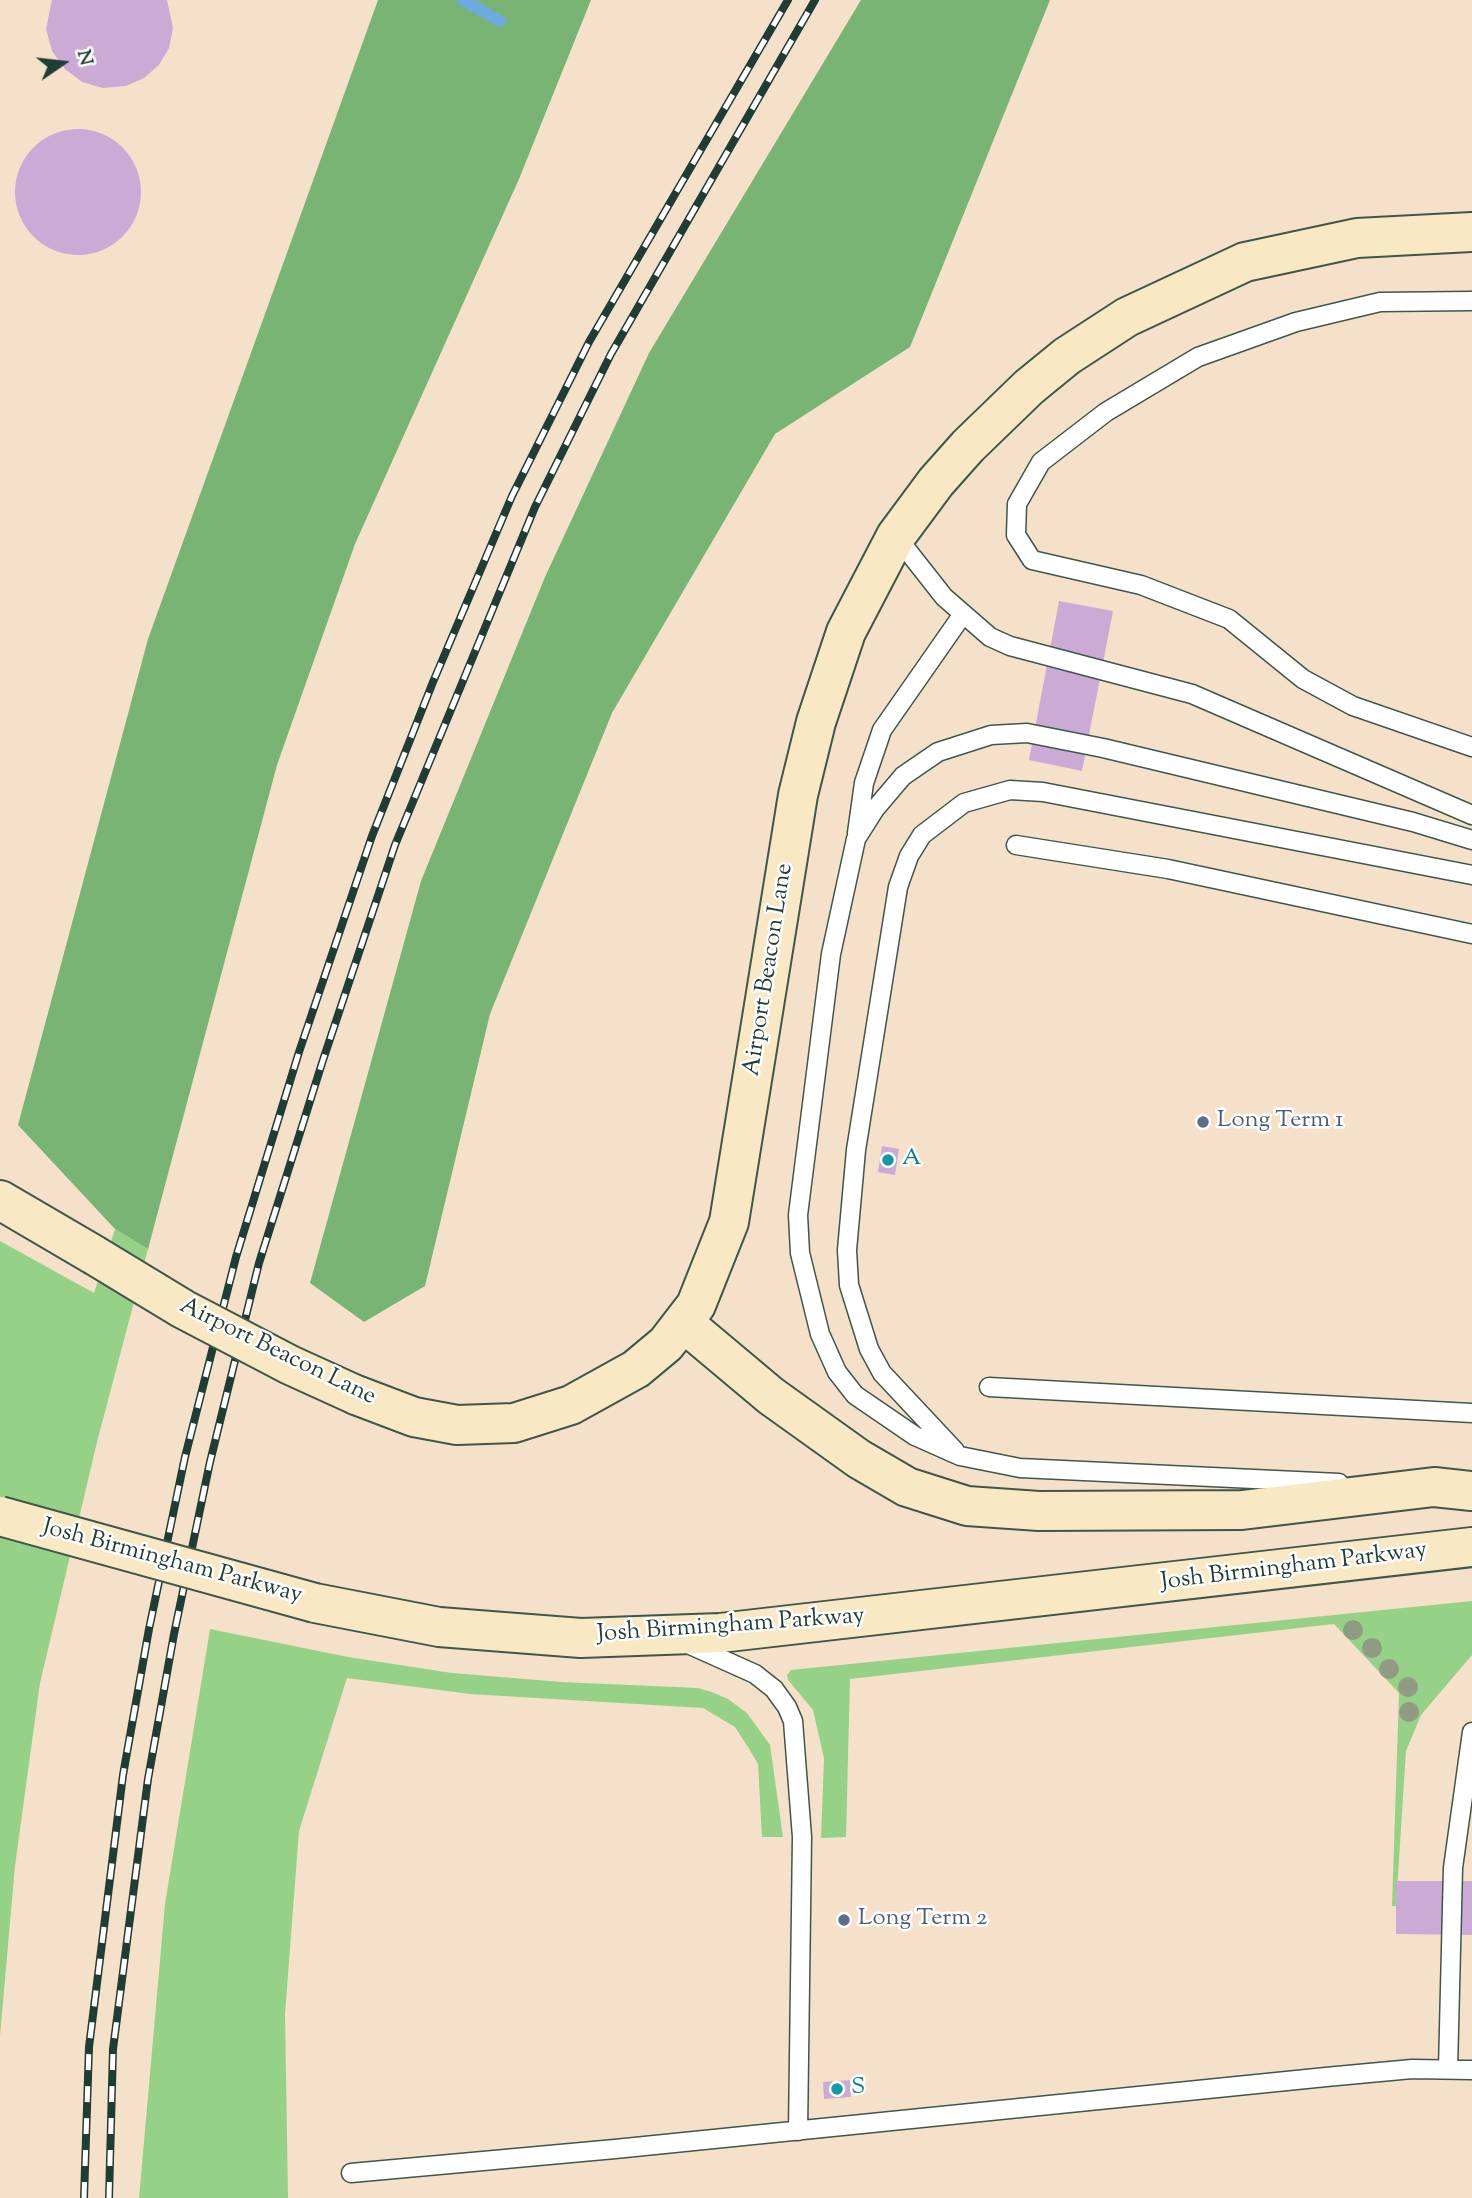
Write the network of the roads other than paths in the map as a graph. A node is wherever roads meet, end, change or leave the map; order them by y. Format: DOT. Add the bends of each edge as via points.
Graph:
graph roads {
  1 [pos="1472,232"];
  2 [pos="1472,301"];
  3 [pos="896,536"];
  4 [pos="963,614"];
  5 [pos="1472,747"];
  6 [pos="1472,816"];
  7 [pos="856,839"];
  8 [pos="1472,840"];
  9 [pos="1016,845"];
  10 [pos="1472,875"];
  11 [pos="1472,934"];
  12 [pos="0,1200"];
  13 [pos="684,1323"];
  14 [pos="989,1387"];
  15 [pos="1472,1413"];
  16 [pos="960,1456"];
  17 [pos="1434,1487"];
  18 [pos="1472,1491"];
  19 [pos="0,1516"];
  20 [pos="1472,1547"];
  21 [pos="656,1635"];
  22 [pos="1472,1732"];
  23 [pos="1448,2069"];
  24 [pos="1472,2070"];
  25 [pos="797,2131"];
  26 [pos="351,2173"];
  1 -- 3 [label="main road, Airport Beacon Lane" via="1357,237 1245,262 1127,317 1028,387 936,482"];
  2 -- 5 [label="lane" via="1380,302 1296,322 1198,357 1106,411 1041,462 1017,504 1016,535 1032,560 1141,585 1229,619 1303,679 1353,706"];
  3 -- 4 [label="lane"];
  3 -- 13 [label="main road, Airport Beacon Lane" via="846,632 816,722 798,795 729,1222 708,1282"];
  4 -- 6 [label="lane" via="990,637 1010,646 1192,694"];
  4 -- 7 [label="lane" via="882,730 864,783"];
  7 -- 8 [label="lane" via="903,776 938,752 1014,732 1103,748"];
  7 -- 16 [label="lane" via="831,954 812,1090 798,1215 800,1253 820,1334 837,1372 855,1395 915,1436"];
  9 -- 11 [label="lane" via="1168,869"];
  10 -- 16 [label="lane" via="1044,792 1010,790 964,803 922,835 898,887 856,1150 846,1250 858,1320 883,1373"];
  12 -- 13 [label="main road, Airport Beacon Lane, bridge" via="183,1309 290,1366 414,1417 457,1425 514,1423 571,1405 636,1369"];
  13 -- 17 [label="main road" via="771,1396 859,1459 907,1488 967,1506 1039,1511 1242,1510"];
  14 -- 15 [label="lane"];
  16 -- 17 [label="lane" via="1020,1468"];
  17 -- 18 [label="main road"];
  19 -- 21 [label="main road, Josh Birmingham Parkway, bridge" via="315,1603 439,1627 581,1638"];
  20 -- 21 [label="main road, Josh Birmingham Parkway" via="852,1620"];
  21 -- 25 [label="lane" via="755,1674 774,1689 793,1721 802,1837"];
  22 -- 23 [label="lane" via="1453,1868"];
  23 -- 24 [label="lane"];
  23 -- 25 [label="lane" via="1270,2082"];
  25 -- 26 [label="lane"];
}
